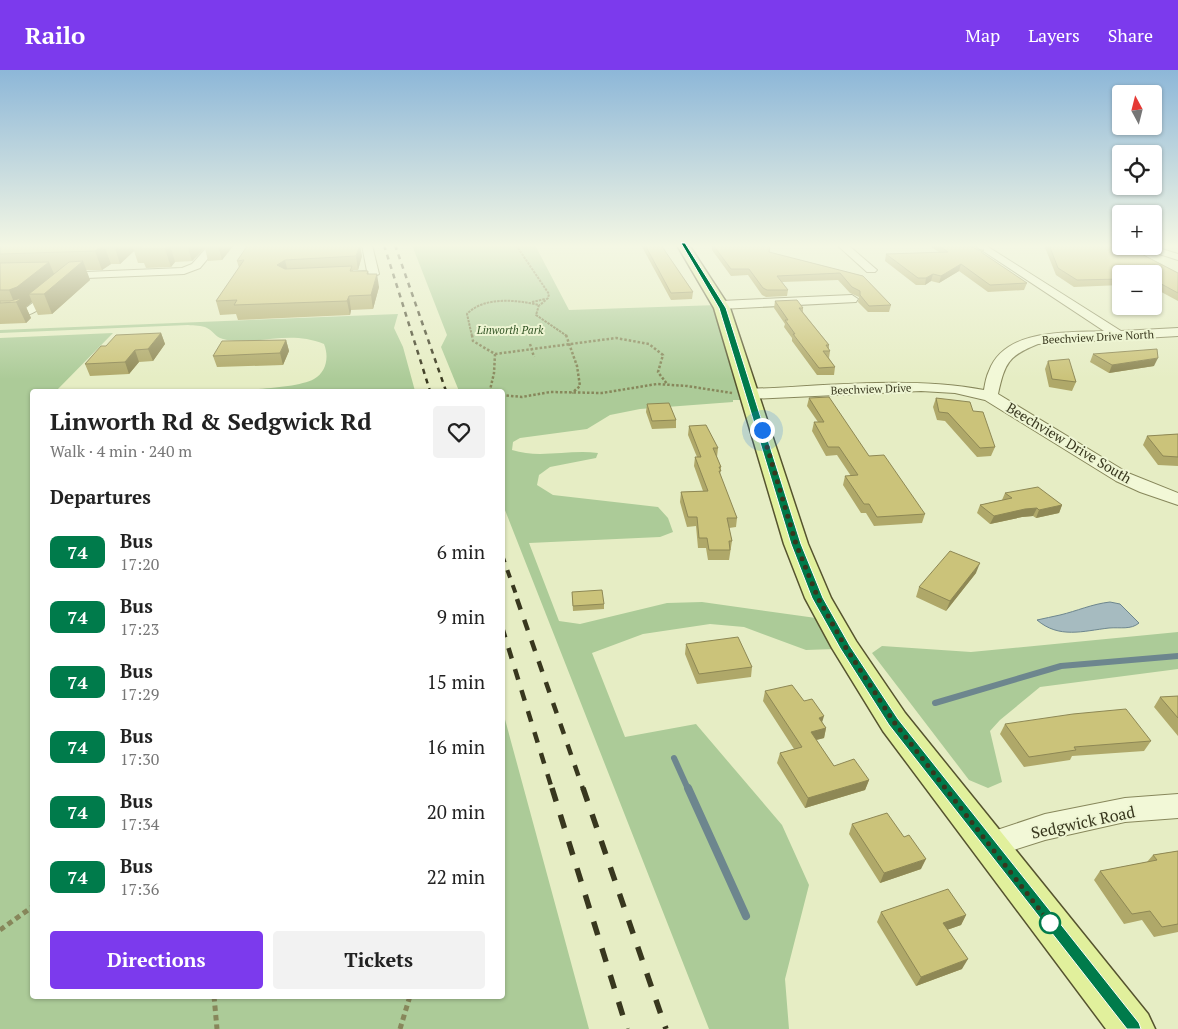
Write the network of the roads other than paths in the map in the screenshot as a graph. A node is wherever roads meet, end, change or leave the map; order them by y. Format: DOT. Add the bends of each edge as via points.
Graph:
graph roads {
  1 [pos="57,290"];
  2 [pos="712,290"];
  3 [pos="1050,290"];
  4 [pos="852,299"];
  5 [pos="721,305"];
  6 [pos="0,316"];
  7 [pos="1178,332"];
  8 [pos="1119,334"];
  9 [pos="750,394"];
  10 [pos="990,396"];
  11 [pos="1178,499"];
  12 [pos="1178,806"];
  13 [pos="989,845"];
  14 [pos="1133,1029"];
  1 -- 6 [label="street" via="31,312"];
  2 -- 5 [label="main road"];
  3 -- 8 [label="street"];
  4 -- 5 [label="street"];
  5 -- 9 [label="main road"];
  7 -- 8 [label="street, Beechview Drive North"];
  8 -- 10 [label="street, Beechview Drive North" via="1036,340 1016,348 996,370"];
  9 -- 10 [label="street, Beechview Drive" via="921,387"];
  9 -- 13 [label="main road" via="796,544 818,598 894,722"];
  10 -- 11 [label="street, Beechview Drive South" via="1122,477"];
  12 -- 13 [label="street, Sedgwick Road" via="1125,810 1045,828"];
  13 -- 14 [label="main road"];
}
